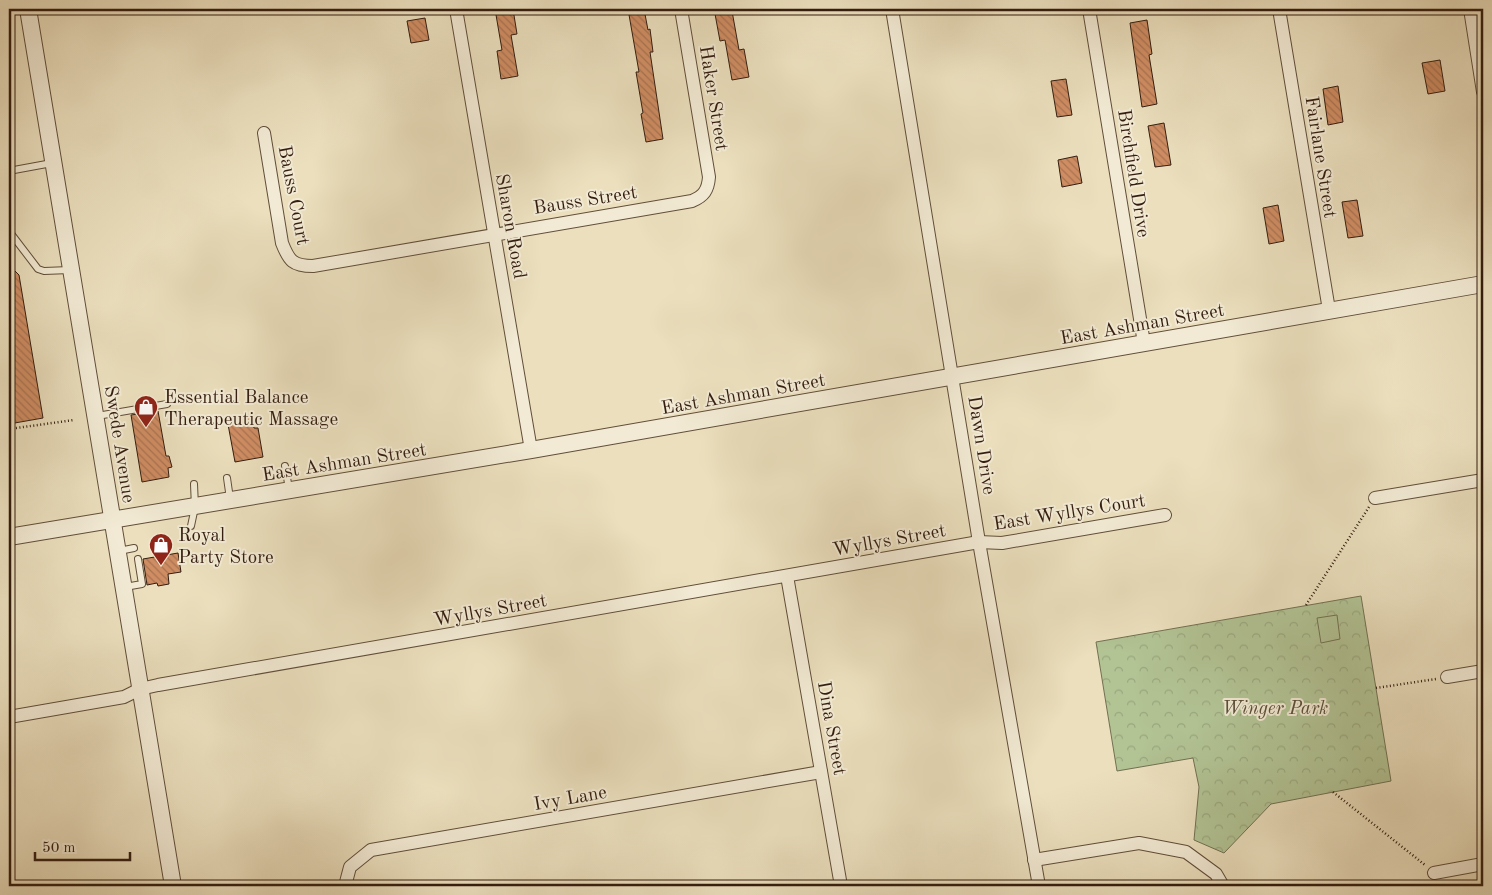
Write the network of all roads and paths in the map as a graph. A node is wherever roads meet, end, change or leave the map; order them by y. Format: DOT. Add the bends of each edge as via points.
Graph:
graph roads {
  1 [pos="28,9"];
  2 [pos="456,9"];
  3 [pos="681,9"];
  4 [pos="892,9"];
  5 [pos="1089,9"];
  6 [pos="1278,9"];
  7 [pos="1470,9"];
  8 [pos="1483,92"];
  9 [pos="264,133"];
  10 [pos="54,163"];
  11 [pos="14,170"];
  12 [pos="705,193"];
  13 [pos="9,232"];
  14 [pos="494,234"];
  15 [pos="352,259"];
  16 [pos="72,270"];
  17 [pos="1483,284"];
  18 [pos="1329,310"];
  19 [pos="1144,343"];
  20 [pos="954,378"];
  21 [pos="167,404"];
  22 [pos="96,416"];
  23 [pos="74,420"];
  24 [pos="9,429"];
  25 [pos="531,450"];
  26 [pos="285,466"];
  27 [pos="227,478"];
  28 [pos="1483,480"];
  29 [pos="194,484"];
  30 [pos="289,490"];
  31 [pos="1375,498"];
  32 [pos="230,500"];
  33 [pos="195,506"];
  34 [pos="1165,515"];
  35 [pos="113,520"];
  36 [pos="191,526"];
  37 [pos="9,537"];
  38 [pos="979,542"];
  39 [pos="138,558"];
  40 [pos="787,576"];
  41 [pos="124,587"];
  42 [pos="1306,605"];
  43 [pos="1483,671"];
  44 [pos="1447,677"];
  45 [pos="1376,688"];
  46 [pos="140,689"];
  47 [pos="9,717"];
  48 [pos="821,772"];
  49 [pos="1333,792"];
  50 [pos="1034,860"];
  51 [pos="1483,864"];
  52 [pos="1434,873"];
  53 [pos="173,886"];
  54 [pos="346,886"];
  55 [pos="841,886"];
  56 [pos="1038,886"];
  57 [pos="1223,886"];
  1 -- 10 [label="street, Swede Avenue"];
  2 -- 14 [label="street, Sharon Road"];
  3 -- 12 [label="street, Haker Street" via="708,178"];
  4 -- 20 [label="street, Dawn Drive"];
  5 -- 19 [label="street, Birchfield Drive"];
  6 -- 18 [label="street, Fairlane Street"];
  7 -- 8 [label="street"];
  9 -- 15 [label="street, Bauss Court" via="282,243 287,254 295,264 304,266"];
  10 -- 11 [label="lane"];
  10 -- 16 [label="street, Swede Avenue"];
  12 -- 14 [label="street, Bauss Street" via="692,200"];
  13 -- 16 [label="lane" via="38,269"];
  14 -- 15 [label="street, Bauss Street"];
  14 -- 25 [label="street, Sharon Road"];
  16 -- 22 [label="street, Swede Avenue"];
  17 -- 18 [label="street, East Ashman Street"];
  18 -- 19 [label="street, East Ashman Street"];
  19 -- 20 [label="street, East Ashman Street"];
  20 -- 25 [label="street, East Ashman Street"];
  20 -- 38 [label="street, Dawn Drive"];
  21 -- 22 [label="lane"];
  22 -- 35 [label="street, Swede Avenue"];
  23 -- 24 [label="path"];
  25 -- 30 [label="street, East Ashman Street"];
  26 -- 30 [label="lane"];
  27 -- 32 [label="lane"];
  28 -- 31 [label="street"];
  29 -- 33 [label="lane"];
  30 -- 32 [label="street, East Ashman Street"];
  31 -- 42 [label="path"];
  32 -- 33 [label="street, East Ashman Street"];
  33 -- 35 [label="street, East Ashman Street"];
  33 -- 36 [label="lane"];
  34 -- 38 [label="street, East Wyllys Court" via="1002,543"];
  35 -- 37 [label="street, East Ashman Street"];
  35 -- 41 [label="street, Swede Avenue" via="126,549"];
  38 -- 40 [label="street, Wyllys Street"];
  38 -- 50 [label="street, Dawn Drive"];
  39 -- 41 [label="lane" via="142,584"];
  40 -- 46 [label="street, Wyllys Street"];
  40 -- 48 [label="street, Dina Street"];
  41 -- 46 [label="street, Swede Avenue"];
  43 -- 44 [label="street"];
  44 -- 45 [label="path"];
  46 -- 47 [label="street, Wyllys Street" via="124,697"];
  46 -- 53 [label="street, Swede Avenue"];
  48 -- 54 [label="street, Ivy Lane" via="371,850 350,867"];
  48 -- 55 [label="street, Dina Street"];
  49 -- 52 [label="path"];
  50 -- 56 [label="street, Dawn Drive"];
  50 -- 57 [label="street" via="1139,843 1186,852 1216,874"];
  51 -- 52 [label="street"];
}
